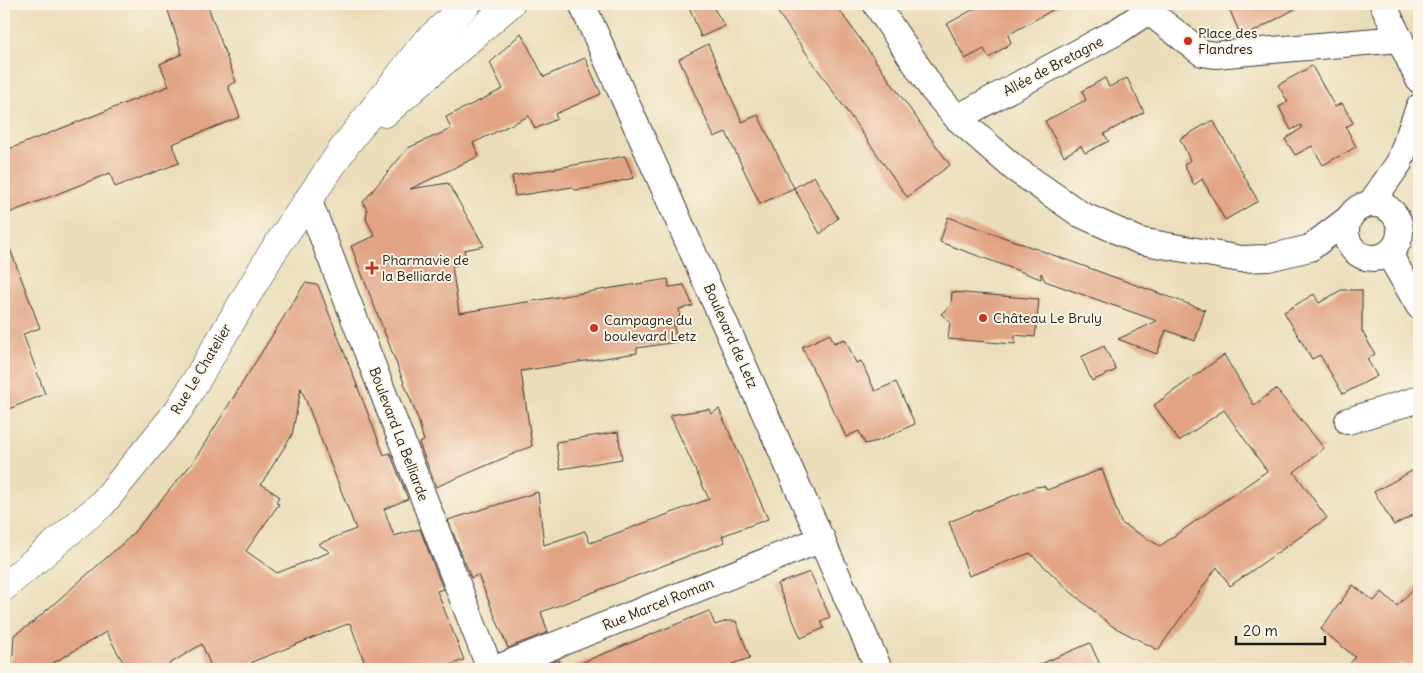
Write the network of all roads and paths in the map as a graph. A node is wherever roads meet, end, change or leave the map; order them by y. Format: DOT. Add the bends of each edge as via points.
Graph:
graph roads {
  1 [pos="467,4"];
  2 [pos="510,4"];
  3 [pos="582,4"];
  4 [pos="876,4"];
  5 [pos="1383,4"];
  6 [pos="1400,39"];
  7 [pos="1419,80"];
  8 [pos="1419,107"];
  9 [pos="957,118"];
  10 [pos="345,146"];
  11 [pos="1408,155"];
  12 [pos="308,199"];
  13 [pos="1371,203"];
  14 [pos="1396,215"];
  15 [pos="1348,219"];
  16 [pos="1310,248"];
  17 [pos="1389,254"];
  18 [pos="1361,256"];
  19 [pos="1419,306"];
  20 [pos="1419,399"];
  21 [pos="1348,421"];
  22 [pos="822,538"];
  23 [pos="4,587"];
  24 [pos="490,669"];
  25 [pos="495,669"];
  26 [pos="879,669"];
  1 -- 10 [label="main road, Rue Le Chatelier" via="422,45"];
  2 -- 10 [label="main road, Rue Le Chatelier"];
  3 -- 22 [label="street, Boulevard de Letz"];
  4 -- 9 [label="street" via="933,90"];
  5 -- 6 [label="street"];
  6 -- 7 [label="street"];
  6 -- 9 [label="street, Allée de Bretagne" via="1215,55 1202,53 1148,11 1118,31"];
  8 -- 11 [label="street"];
  9 -- 16 [label="street" via="1014,168 1080,214 1140,241 1241,259 1268,258"];
  10 -- 12 [label="main road, Rue Le Chatelier"];
  11 -- 13 [label="street"];
  11 -- 14 [label="street"];
  12 -- 23 [label="main road, Rue Le Chatelier" via="178,410 102,504"];
  12 -- 24 [label="street, Boulevard La Belliarde"];
  13 -- 14 [label="street" via="1385,206"];
  13 -- 15 [label="street" via="1358,208"];
  14 -- 17 [label="street" via="1400,235"];
  15 -- 16 [label="street"];
  15 -- 18 [label="street" via="1346,234 1350,247"];
  16 -- 18 [label="street"];
  17 -- 18 [label="street" via="1376,258"];
  17 -- 19 [label="street"];
  20 -- 21 [label="street"];
  22 -- 25 [label="street, Rue Marcel Roman"];
  22 -- 26 [label="street, Boulevard de Letz"];
}
